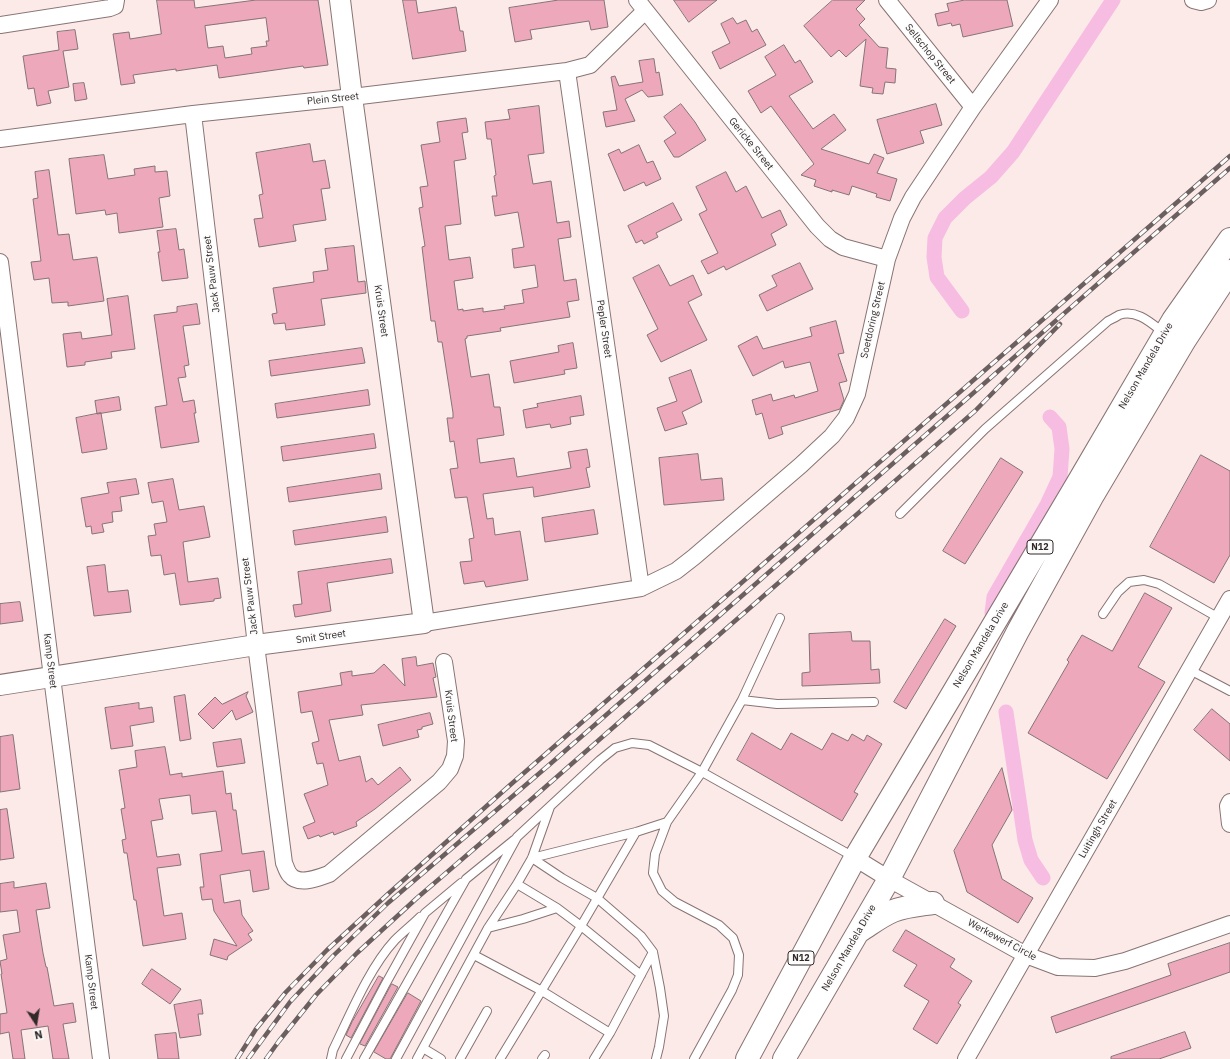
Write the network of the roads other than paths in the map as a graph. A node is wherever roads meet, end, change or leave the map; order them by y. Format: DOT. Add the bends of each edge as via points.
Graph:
graph roads {
  1 [pos="116,0"];
  2 [pos="340,0"];
  3 [pos="887,0"];
  4 [pos="1050,0"];
  5 [pos="1193,0"];
  6 [pos="1208,0"];
  7 [pos="641,6"];
  8 [pos="0,25"];
  9 [pos="567,70"];
  10 [pos="352,97"];
  11 [pos="973,107"];
  12 [pos="193,114"];
  13 [pos="0,139"];
  14 [pos="1230,240"];
  15 [pos="887,259"];
  16 [pos="0,262"];
  17 [pos="1230,271"];
  18 [pos="4,329"];
  19 [pos="1164,334"];
  20 [pos="900,514"];
  21 [pos="641,588"];
  22 [pos="1230,599"];
  23 [pos="1103,614"];
  24 [pos="780,618"];
  25 [pos="1219,618"];
  26 [pos="424,623"];
  27 [pos="256,646"];
  28 [pos="444,662"];
  29 [pos="1190,670"];
  30 [pos="52,677"];
  31 [pos="0,685"];
  32 [pos="1230,691"];
  33 [pos="742,700"];
  34 [pos="874,702"];
  35 [pos="450,769"];
  36 [pos="702,772"];
  37 [pos="1230,802"];
  38 [pos="551,805"];
  39 [pos="667,822"];
  40 [pos="1230,824"];
  41 [pos="636,832"];
  42 [pos="517,837"];
  43 [pos="532,858"];
  44 [pos="855,858"];
  45 [pos="466,879"];
  46 [pos="889,879"];
  47 [pos="517,884"];
  48 [pos="597,898"];
  49 [pos="933,903"];
  50 [pos="557,908"];
  51 [pos="425,913"];
  52 [pos="1230,924"];
  53 [pos="581,926"];
  54 [pos="488,928"];
  55 [pos="858,932"];
  56 [pos="653,952"];
  57 [pos="474,955"];
  58 [pos="1026,955"];
  59 [pos="641,975"];
  60 [pos="542,990"];
  61 [pos="487,1011"];
  62 [pos="610,1033"];
  63 [pos="423,1048"];
  64 [pos="101,1059"];
  65 [pos="331,1059"];
  66 [pos="346,1059"];
  67 [pos="364,1059"];
  68 [pos="396,1059"];
  69 [pos="417,1059"];
  70 [pos="441,1059"];
  71 [pos="460,1059"];
  72 [pos="500,1059"];
  73 [pos="594,1059"];
  74 [pos="656,1059"];
  75 [pos="694,1059"];
  76 [pos="747,1059"];
  77 [pos="784,1059"];
  78 [pos="966,1059"];
  1 -- 8 [label="street" via="115,6 110,8"];
  2 -- 10 [label="street, Kruis Street"];
  3 -- 11 [label="street, Sellschop Street"];
  4 -- 11 [label="street, Soetdoring Street"];
  5 -- 6 [label="street"];
  7 -- 9 [label="street, Plein Street" via="590,65"];
  7 -- 15 [label="street, Gericke Street" via="817,226 843,247"];
  9 -- 10 [label="street, Plein Street"];
  9 -- 21 [label="street, Pepler Street"];
  10 -- 12 [label="street, Plein Street"];
  10 -- 26 [label="street, Kruis Street"];
  11 -- 15 [label="street, Soetdoring Street" via="913,197 902,218"];
  12 -- 13 [label="street, Plein Street"];
  12 -- 27 [label="street, Jack Pauw Street"];
  14 -- 19 [label="highway, Nelson Mandela Drive / N12"];
  15 -- 21 [label="street, Soetdoring Street" via="857,394 846,418 832,436 801,465 694,557 676,571"];
  16 -- 18 [label="street, Kamp Street"];
  17 -- 46 [label="highway, Nelson Mandela Drive / N12" via="1185,340 1092,497 1018,631"];
  18 -- 30 [label="street, Kamp Street"];
  19 -- 20 [label="lane" via="1145,318 1134,314 1120,315 1108,321 985,429"];
  19 -- 44 [label="highway, Nelson Mandela Drive / N12"];
  21 -- 26 [label="street, Smit Street"];
  22 -- 25 [label="street, Luitingh Street"];
  23 -- 25 [label="lane" via="1118,592 1129,582 1144,580 1159,584"];
  24 -- 33 [label="lane"];
  25 -- 29 [label="street, Luitingh Street"];
  26 -- 27 [label="street, Smit Street"];
  27 -- 30 [label="street, Smit Street"];
  27 -- 35 [label="street, Jack Pauw Street" via="284,863 290,876 300,880 314,880 329,874 439,782"];
  28 -- 35 [label="street, Kruis Street" via="456,741 455,756"];
  29 -- 32 [label="lane"];
  29 -- 58 [label="street, Luitingh Street"];
  30 -- 31 [label="street, Smit Street"];
  30 -- 64 [label="street, Kamp Street"];
  33 -- 34 [label="lane" via="777,704"];
  33 -- 36 [label="lane"];
  36 -- 38 [label="lane" via="649,745 632,743 615,748"];
  36 -- 39 [label="lane"];
  36 -- 44 [label="lane"];
  37 -- 40 [label="street"];
  38 -- 42 [label="lane"];
  38 -- 43 [label="lane"];
  39 -- 41 [label="lane"];
  39 -- 75 [label="lane" via="655,854 654,873 662,891 675,902 719,925 733,938 739,955 738,975 732,990"];
  41 -- 43 [label="lane"];
  41 -- 48 [label="lane"];
  42 -- 45 [label="lane"];
  42 -- 68 [label="lane"];
  43 -- 47 [label="lane"];
  43 -- 48 [label="lane"];
  44 -- 46 [label="street, Werkewerf Circle"];
  44 -- 76 [label="highway, Nelson Mandela Drive / N12"];
  45 -- 51 [label="lane"];
  45 -- 67 [label="lane"];
  46 -- 49 [label="street, Werkewerf Circle"];
  46 -- 55 [label="highway, Nelson Mandela Drive / N12"];
  47 -- 50 [label="lane"];
  47 -- 54 [label="lane"];
  48 -- 53 [label="lane"];
  48 -- 56 [label="lane" via="641,936"];
  49 -- 55 [label="highway" via="892,912"];
  49 -- 58 [label="street, Werkewerf Circle"];
  50 -- 53 [label="lane"];
  50 -- 54 [label="lane"];
  51 -- 65 [label="lane" via="395,940 379,960 333,1050"];
  51 -- 66 [label="lane"];
  52 -- 58 [label="street, Werkewerf Circle" via="1125,962 1095,968 1058,967"];
  53 -- 59 [label="lane"];
  53 -- 60 [label="lane"];
  54 -- 57 [label="lane"];
  55 -- 77 [label="highway, Nelson Mandela Drive / N12"];
  56 -- 59 [label="lane"];
  56 -- 74 [label="lane" via="664,1016"];
  57 -- 60 [label="lane"];
  57 -- 63 [label="lane"];
  58 -- 78 [label="street, Luitingh Street"];
  59 -- 62 [label="lane"];
  60 -- 62 [label="lane"];
  60 -- 72 [label="lane"];
  61 -- 71 [label="lane"];
  62 -- 73 [label="lane"];
  63 -- 69 [label="lane"];
  63 -- 70 [label="lane"];
}
